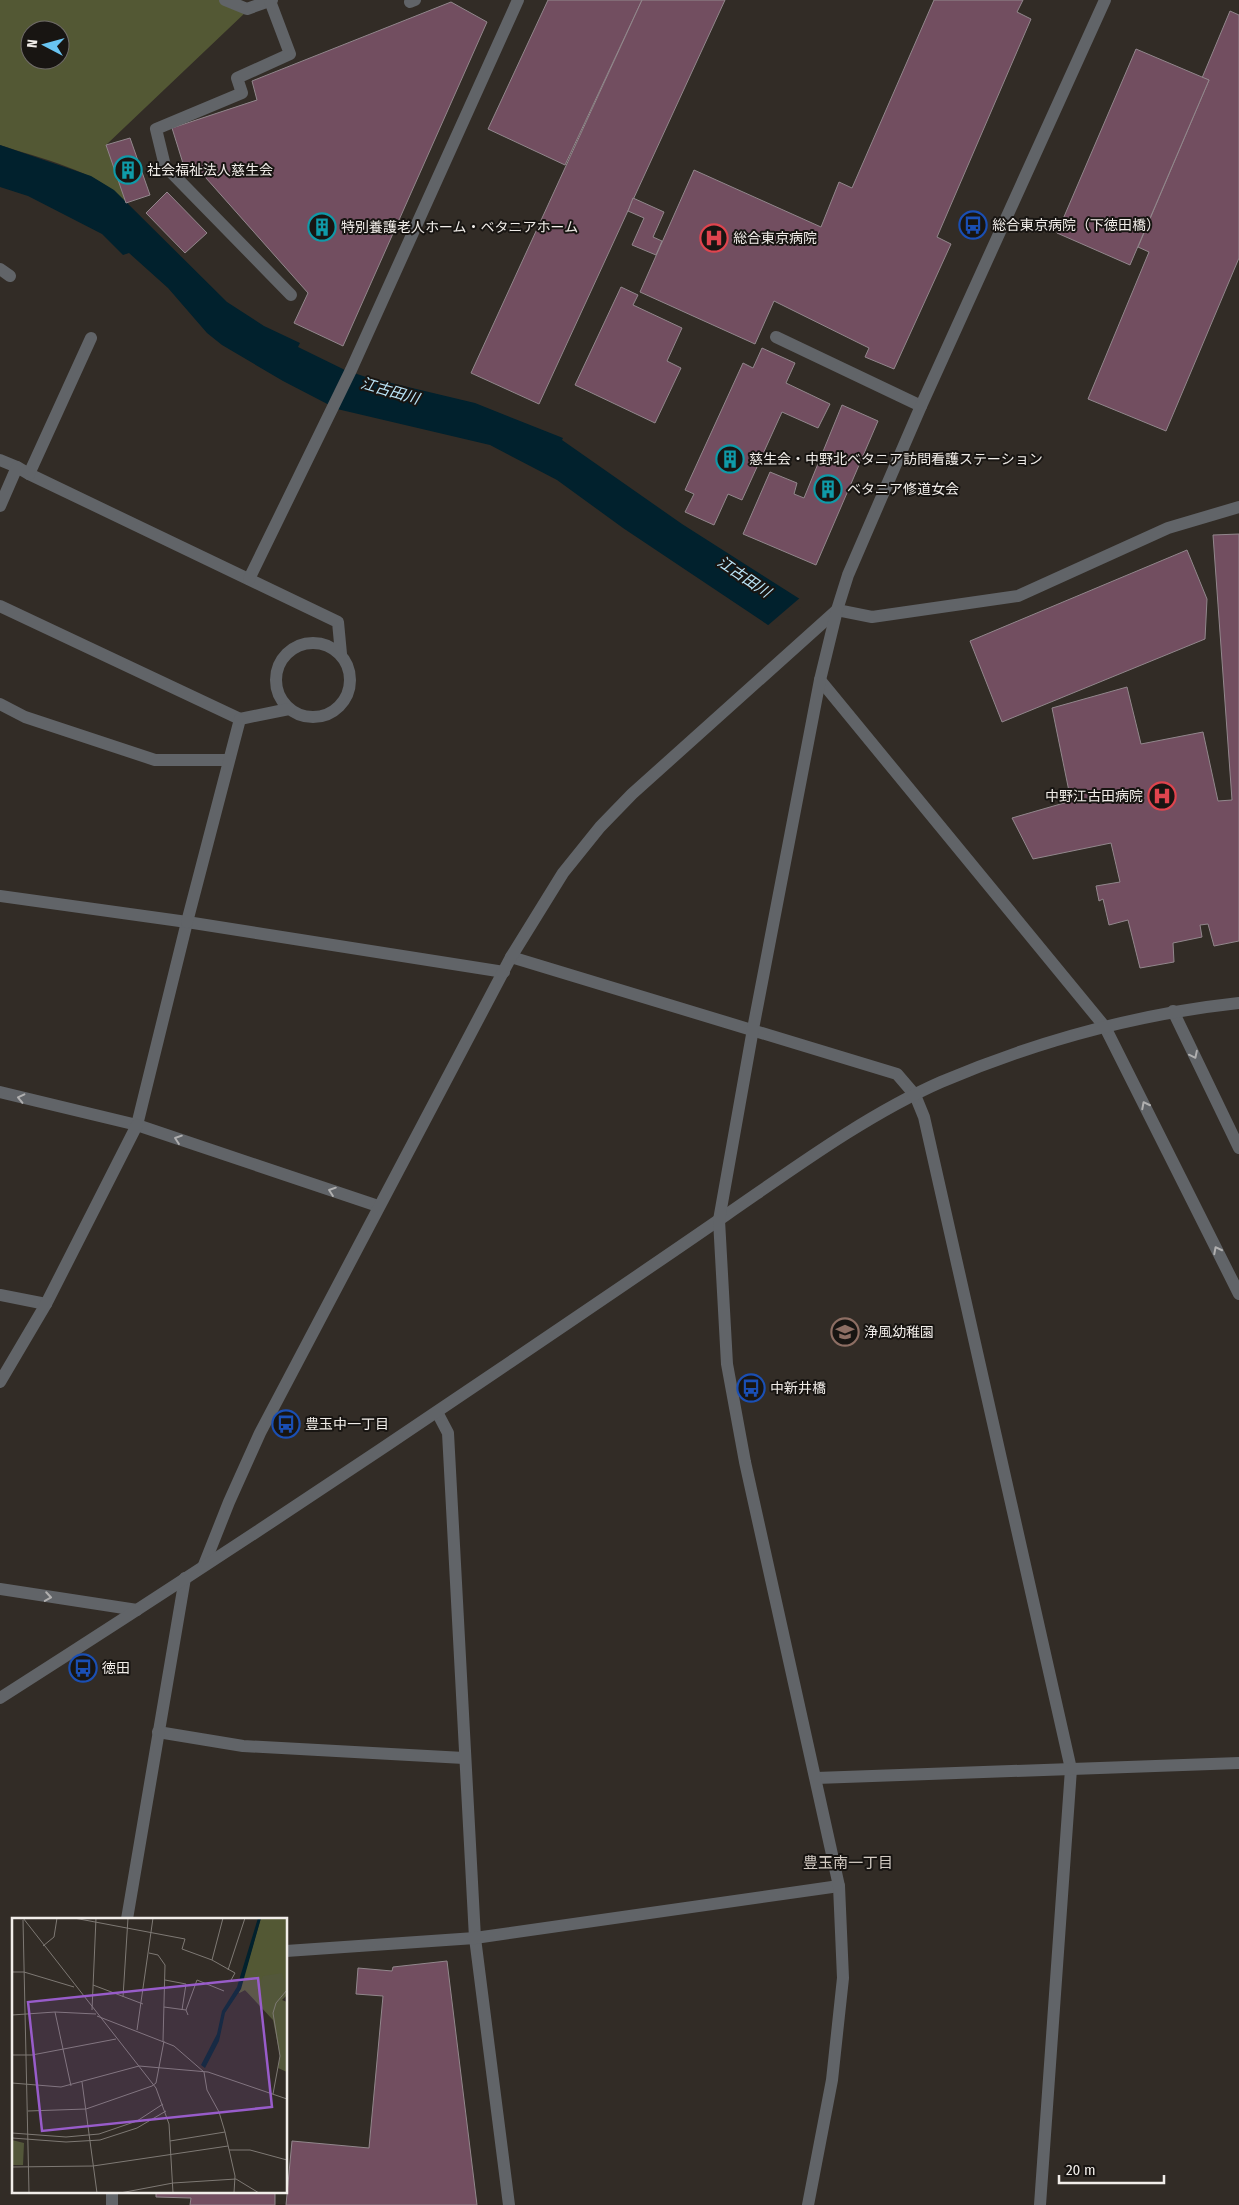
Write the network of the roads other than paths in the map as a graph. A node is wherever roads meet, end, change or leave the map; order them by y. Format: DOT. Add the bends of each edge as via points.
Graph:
graph roads {
  1 [pos="225,0"];
  2 [pos="271,0"];
  3 [pos="518,0"];
  4 [pos="1105,0"];
  5 [pos="291,295"];
  6 [pos="776,337"];
  7 [pos="90,338"];
  8 [pos="921,406"];
  9 [pos="0,460"];
  10 [pos="17,467"];
  11 [pos="29,474"];
  12 [pos="0,506"];
  13 [pos="1239,507"];
  14 [pos="249,579"];
  15 [pos="0,606"];
  16 [pos="833,614"];
  17 [pos="340,654"];
  18 [pos="820,680"];
  19 [pos="0,704"];
  20 [pos="288,709"];
  21 [pos="240,719"];
  22 [pos="228,760"];
  23 [pos="0,896"];
  24 [pos="187,922"];
  25 [pos="511,958"];
  26 [pos="504,972"];
  27 [pos="1239,1003"];
  28 [pos="1173,1011"];
  29 [pos="1105,1027"];
  30 [pos="753,1029"];
  31 [pos="0,1092"];
  32 [pos="915,1095"];
  33 [pos="137,1125"];
  34 [pos="1239,1148"];
  35 [pos="378,1206"];
  36 [pos="719,1220"];
  37 [pos="1239,1294"];
  38 [pos="0,1295"];
  39 [pos="46,1304"];
  40 [pos="0,1382"];
  41 [pos="437,1412"];
  42 [pos="204,1565"];
  43 [pos="185,1578"];
  44 [pos="0,1589"];
  45 [pos="137,1610"];
  46 [pos="0,1698"];
  47 [pos="158,1732"];
  48 [pos="464,1758"];
  49 [pos="1239,1763"];
  50 [pos="1071,1769"];
  51 [pos="816,1778"];
  52 [pos="839,1886"];
  53 [pos="127,1918"];
  54 [pos="475,1938"];
  55 [pos="288,1952"];
  56 [pos="112,2192"];
  57 [pos="112,2205"];
  58 [pos="509,2205"];
  59 [pos="808,2205"];
  60 [pos="1040,2205"];
  1 -- 2 [label="street" via="247,9"];
  2 -- 5 [label="street" via="290,54 237,78 242,93 156,129 165,166"];
  3 -- 14 [label="street" via="357,354"];
  4 -- 8 [label="street"];
  6 -- 8 [label="street"];
  7 -- 11 [label="street"];
  8 -- 16 [label="street"];
  9 -- 10 [label="street"];
  10 -- 11 [label="street"];
  10 -- 12 [label="street"];
  11 -- 14 [label="street"];
  13 -- 16 [label="street" via="1168,528 1018,596 872,617"];
  14 -- 17 [label="street" via="338,622"];
  15 -- 21 [label="street"];
  16 -- 18 [label="street"];
  16 -- 25 [label="street" via="632,794 600,827 563,873"];
  17 -- 20 [label="street" via="348,665 350,690 336,710 312,718"];
  17 -- 20 [label="street" via="319,643 307,643 286,655 276,676 281,700"];
  18 -- 29 [label="street"];
  18 -- 30 [label="street"];
  19 -- 22 [label="street" via="25,718 155,760"];
  20 -- 21 [label="street"];
  21 -- 22 [label="street"];
  22 -- 24 [label="street"];
  23 -- 24 [label="street"];
  24 -- 26 [label="street"];
  24 -- 33 [label="street"];
  25 -- 26 [label="street"];
  25 -- 30 [label="street"];
  26 -- 35 [label="street"];
  27 -- 28 [label="street"];
  28 -- 29 [label="street"];
  28 -- 34 [label="street, one-way"];
  29 -- 32 [label="street" via="1029,1050 941,1082"];
  37 -- 29 [label="street, one-way"];
  30 -- 32 [label="street" via="897,1074"];
  30 -- 36 [label="street"];
  33 -- 31 [label="street, one-way"];
  32 -- 36 [label="street" via="869,1120"];
  32 -- 50 [label="street" via="924,1117"];
  35 -- 33 [label="street, one-way"];
  33 -- 39 [label="street"];
  35 -- 42 [label="street" via="260,1434"];
  36 -- 41 [label="street"];
  36 -- 51 [label="street" via="727,1364 745,1462"];
  38 -- 39 [label="street"];
  39 -- 40 [label="street"];
  41 -- 42 [label="street"];
  41 -- 48 [label="street" via="448,1433"];
  42 -- 43 [label="street"];
  43 -- 45 [label="street"];
  43 -- 47 [label="street"];
  44 -- 45 [label="street, one-way"];
  45 -- 46 [label="street"];
  47 -- 48 [label="street" via="243,1746"];
  47 -- 53 [label="street"];
  48 -- 54 [label="street"];
  49 -- 50 [label="street"];
  50 -- 51 [label="street"];
  50 -- 60 [label="street"];
  51 -- 52 [label="street"];
  52 -- 54 [label="street"];
  52 -- 59 [label="street" via="843,1978 832,2080"];
  54 -- 55 [label="street"];
  54 -- 58 [label="street"];
  56 -- 57 [label="street"];
}
